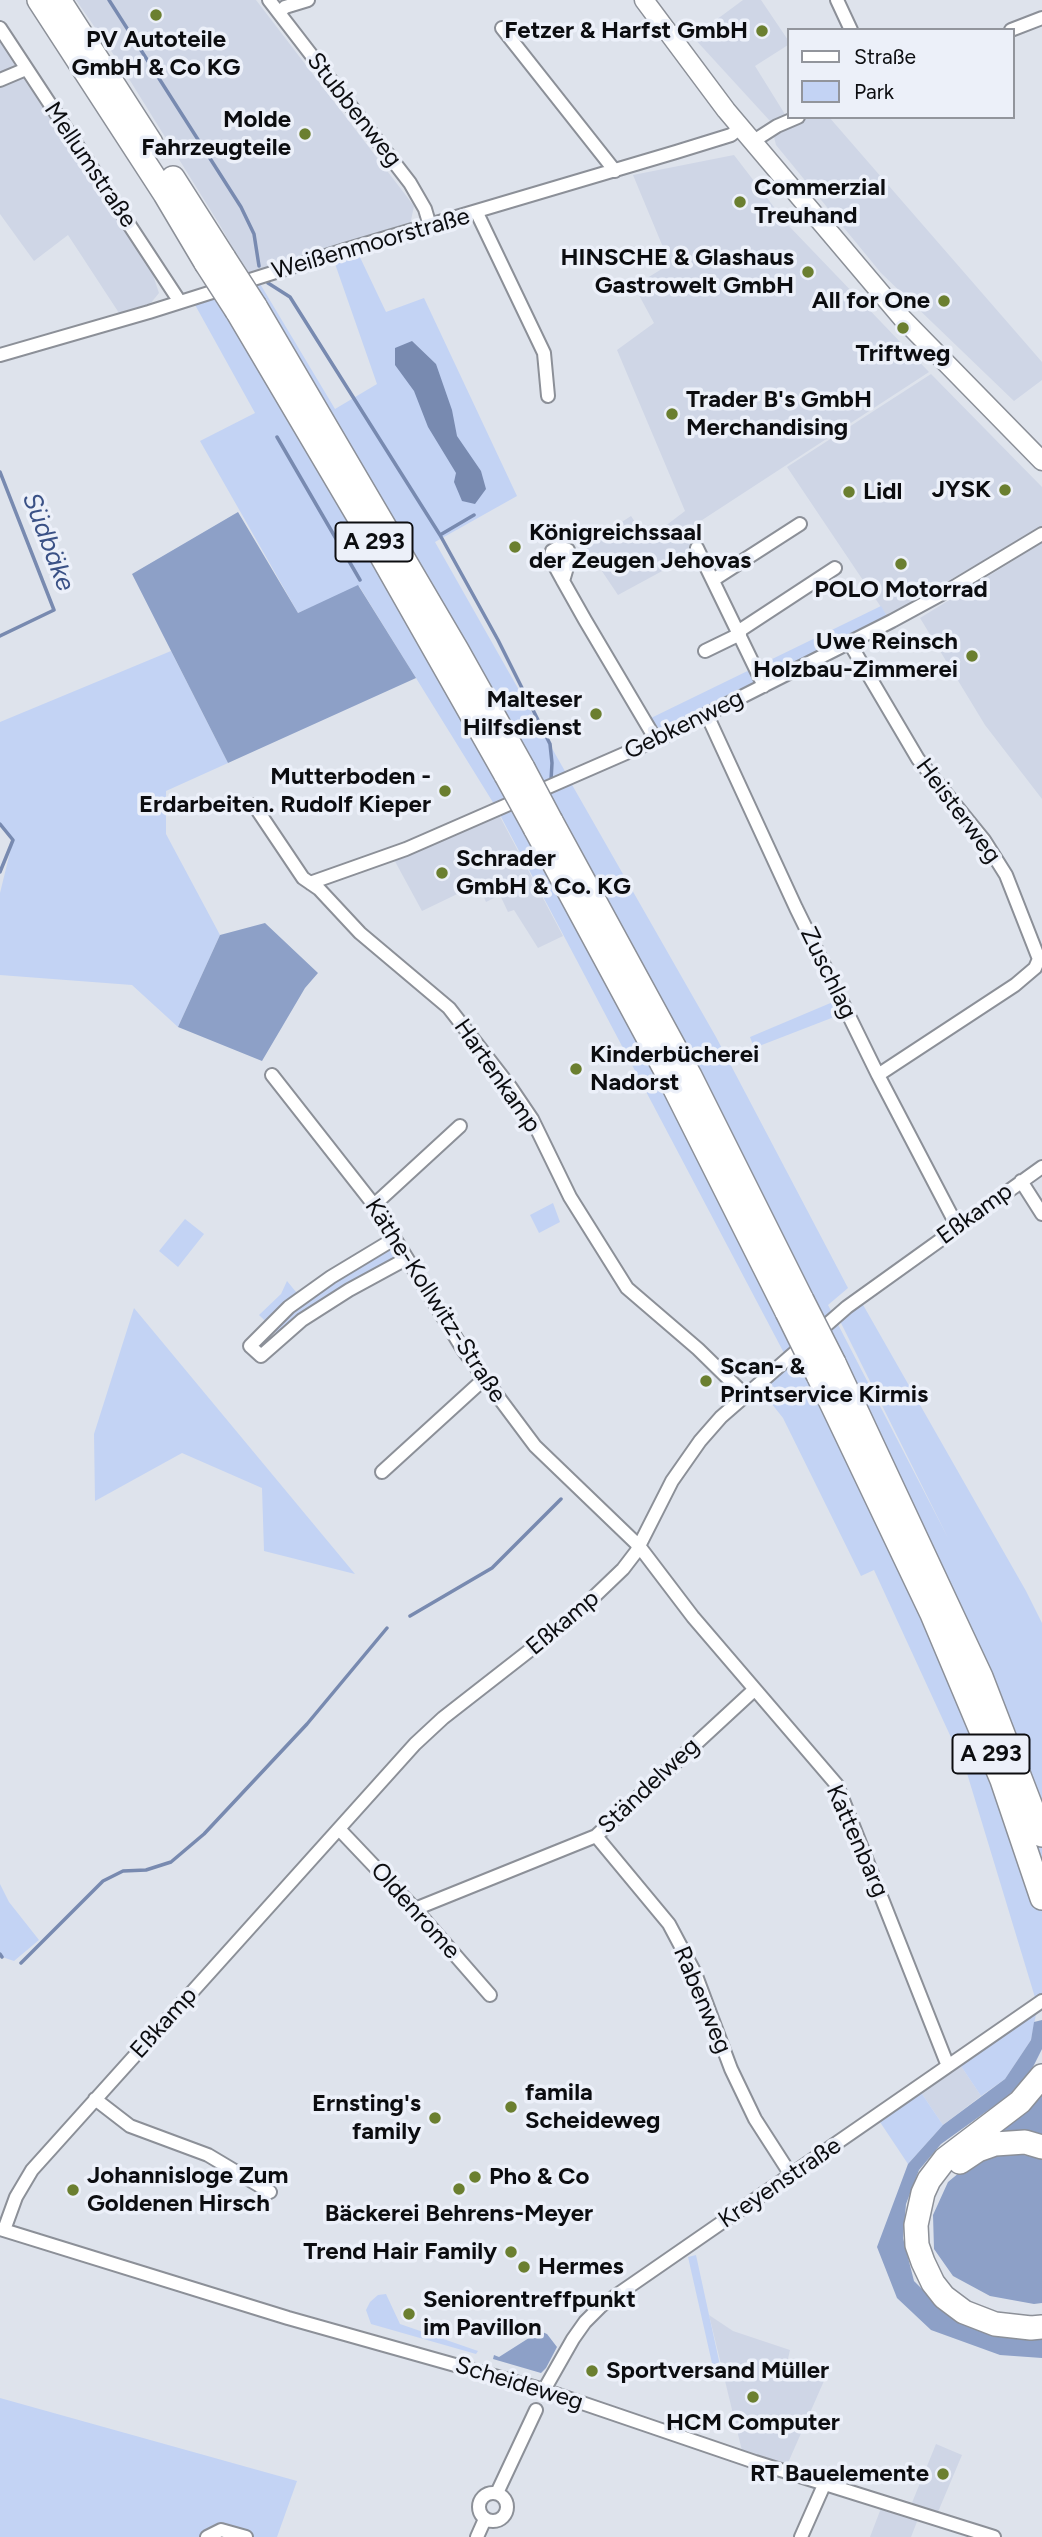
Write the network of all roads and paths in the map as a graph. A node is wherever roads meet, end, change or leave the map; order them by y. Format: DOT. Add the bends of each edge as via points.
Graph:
graph roads {
  1 [pos="39,0"];
  2 [pos="59,0"];
  3 [pos="269,0"];
  4 [pos="308,0"];
  5 [pos="644,0"];
  6 [pos="836,0"];
  7 [pos="279,13"];
  8 [pos="1042,18"];
  9 [pos="0,28"];
  10 [pos="502,28"];
  11 [pos="850,28"];
  12 [pos="1014,29"];
  13 [pos="26,69"];
  14 [pos="0,80"];
  15 [pos="795,119"];
  16 [pos="740,128"];
  17 [pos="752,142"];
  18 [pos="615,171"];
  19 [pos="477,213"];
  20 [pos="430,226"];
  21 [pos="215,261"];
  22 [pos="180,302"];
  23 [pos="0,355"];
  24 [pos="548,396"];
  25 [pos="1042,461"];
  26 [pos="800,524"];
  27 [pos="1042,534"];
  28 [pos="697,548"];
  29 [pos="835,568"];
  30 [pos="713,580"];
  31 [pos="563,581"];
  32 [pos="739,632"];
  33 [pos="849,642"];
  34 [pos="705,651"];
  35 [pos="764,686"];
  36 [pos="707,715"];
  37 [pos="656,740"];
  38 [pos="254,805"];
  39 [pos="310,883"];
  40 [pos="272,1075"];
  41 [pos="878,1075"];
  42 [pos="460,1126"];
  43 [pos="1042,1167"];
  44 [pos="1021,1181"];
  45 [pos="374,1205"];
  46 [pos="1042,1214"];
  47 [pos="958,1228"];
  48 [pos="394,1239"];
  49 [pos="406,1259"];
  50 [pos="826,1369"];
  51 [pos="483,1380"];
  52 [pos="745,1395"];
  53 [pos="382,1472"];
  54 [pos="639,1546"];
  55 [pos="754,1690"];
  56 [pos="339,1829"];
  57 [pos="1042,1835"];
  58 [pos="596,1836"];
  59 [pos="1042,1898"];
  60 [pos="415,1909"];
  61 [pos="490,1995"];
  62 [pos="1042,2001"];
  63 [pos="948,2066"];
  64 [pos="1042,2076"];
  65 [pos="95,2099"];
  66 [pos="1042,2147"];
  67 [pos="792,2175"];
  68 [pos="270,2192"];
  69 [pos="2,2230"];
  70 [pos="1042,2314"];
  71 [pos="1042,2327"];
  72 [pos="544,2390"];
  73 [pos="536,2410"];
  74 [pos="824,2485"];
  75 [pos="497,2493"];
  76 [pos="485,2519"];
  77 [pos="207,2537"];
  78 [pos="246,2537"];
  79 [pos="477,2537"];
  80 [pos="801,2537"];
  81 [pos="994,2537"];
  1 -- 21 [label="highway, A 293" via="165,194"];
  2 -- 21 [label="highway, A 293"];
  3 -- 7 [label="street, Stubbenweg"];
  4 -- 7 [label="street"];
  5 -- 16 [label="street"];
  6 -- 11 [label="street"];
  7 -- 20 [label="street, Stubbenweg" via="410,183"];
  8 -- 12 [label="street"];
  9 -- 13 [label="street, Mellumstraße"];
  10 -- 18 [label="street"];
  13 -- 14 [label="street"];
  13 -- 22 [label="street, Mellumstraße"];
  15 -- 17 [label="street"];
  16 -- 17 [label="street"];
  16 -- 18 [label="street, Weißenmoorstraße" via="731,135"];
  17 -- 25 [label="street" via="902,318"];
  18 -- 19 [label="street, Weißenmoorstraße"];
  19 -- 20 [label="street, Weißenmoorstraße"];
  19 -- 24 [label="street" via="544,353"];
  20 -- 22 [label="street, Weißenmoorstraße"];
  21 -- 50 [label="highway, A 293, bridge" via="457,650 543,824 690,1076"];
  22 -- 23 [label="street, Weißenmoorstraße"];
  26 -- 30 [label="street"];
  27 -- 33 [label="street, Gebkenweg"];
  28 -- 30 [label="street"];
  29 -- 32 [label="street"];
  30 -- 32 [label="street"];
  31 -- 37 [label="street"];
  32 -- 34 [label="street"];
  32 -- 35 [label="street"];
  33 -- 35 [label="street, Gebkenweg"];
  33 -- 41 [label="street, Heisterweg" via="918,759 984,840 1006,875 1039,960 1015,985"];
  35 -- 36 [label="street, Gebkenweg"];
  36 -- 37 [label="street, Gebkenweg"];
  36 -- 41 [label="street, Zuschlag"];
  37 -- 39 [label="street, Gebkenweg" via="406,849"];
  38 -- 39 [label="street, Hartenkamp"];
  39 -- 52 [label="street, Hartenkamp" via="359,933 449,1008 532,1119 570,1197 627,1288"];
  40 -- 45 [label="street, Käthe-Kollwitz-Straße"];
  41 -- 47 [label="street, Zuschlag"];
  42 -- 45 [label="street"];
  43 -- 44 [label="street, Eßkamp"];
  44 -- 46 [label="street"];
  44 -- 47 [label="street, Eßkamp"];
  45 -- 48 [label="street, Käthe-Kollwitz-Straße"];
  47 -- 52 [label="street, Eßkamp" via="847,1307"];
  48 -- 49 [label="street, Käthe-Kollwitz-Straße"];
  48 -- 49 [label="street" via="289,1307 250,1346 261,1356 302,1320"];
  49 -- 51 [label="street, Käthe-Kollwitz-Straße"];
  50 -- 57 [label="highway, A 293" via="981,1677"];
  50 -- 59 [label="highway, A 293" via="1002,1780"];
  51 -- 53 [label="street"];
  51 -- 54 [label="street, Käthe-Kollwitz-Straße" via="535,1446"];
  52 -- 54 [label="street, Eßkamp" via="700,1441 672,1481"];
  54 -- 55 [label="street, Kattenbarg"];
  54 -- 56 [label="street, Eßkamp" via="588,1604 426,1733"];
  55 -- 58 [label="street, Ständelweg"];
  55 -- 63 [label="street, Kattenbarg" via="837,1785"];
  56 -- 60 [label="street, Oldenrome"];
  56 -- 65 [label="street, Eßkamp"];
  58 -- 60 [label="street, Ständelweg"];
  58 -- 67 [label="street, Rabenweg" via="669,1924 695,1973 755,2119"];
  60 -- 61 [label="street, Oldenrome"];
  62 -- 63 [label="street, Kreyenstraße"];
  63 -- 67 [label="street, Kreyenstraße"];
  64 -- 71 [label="highway" via="1020,2102 945,2159 923,2193 916,2225 923,2262 944,2297 964,2312 995,2324"];
  65 -- 68 [label="street" via="130,2126 208,2155"];
  65 -- 69 [label="street, Eßkamp" via="32,2170"];
  66 -- 70 [label="highway" via="1010,2142 962,2159 938,2187 927,2223 938,2269 962,2295 994,2310"];
  67 -- 72 [label="street, Kreyenstraße" via="601,2306 573,2339"];
  69 -- 72 [label="street, Scheideweg"];
  72 -- 74 [label="street, Scheideweg"];
  73 -- 75 [label="street"];
  74 -- 80 [label="street"];
  74 -- 81 [label="street, Scheideweg"];
  75 -- 76 [label="street" via="488,2494 480,2503"];
  75 -- 76 [label="street" via="505,2499 506,2513 499,2520"];
  76 -- 79 [label="street"];
  77 -- 78 [label="street" via="221,2530"];
}
